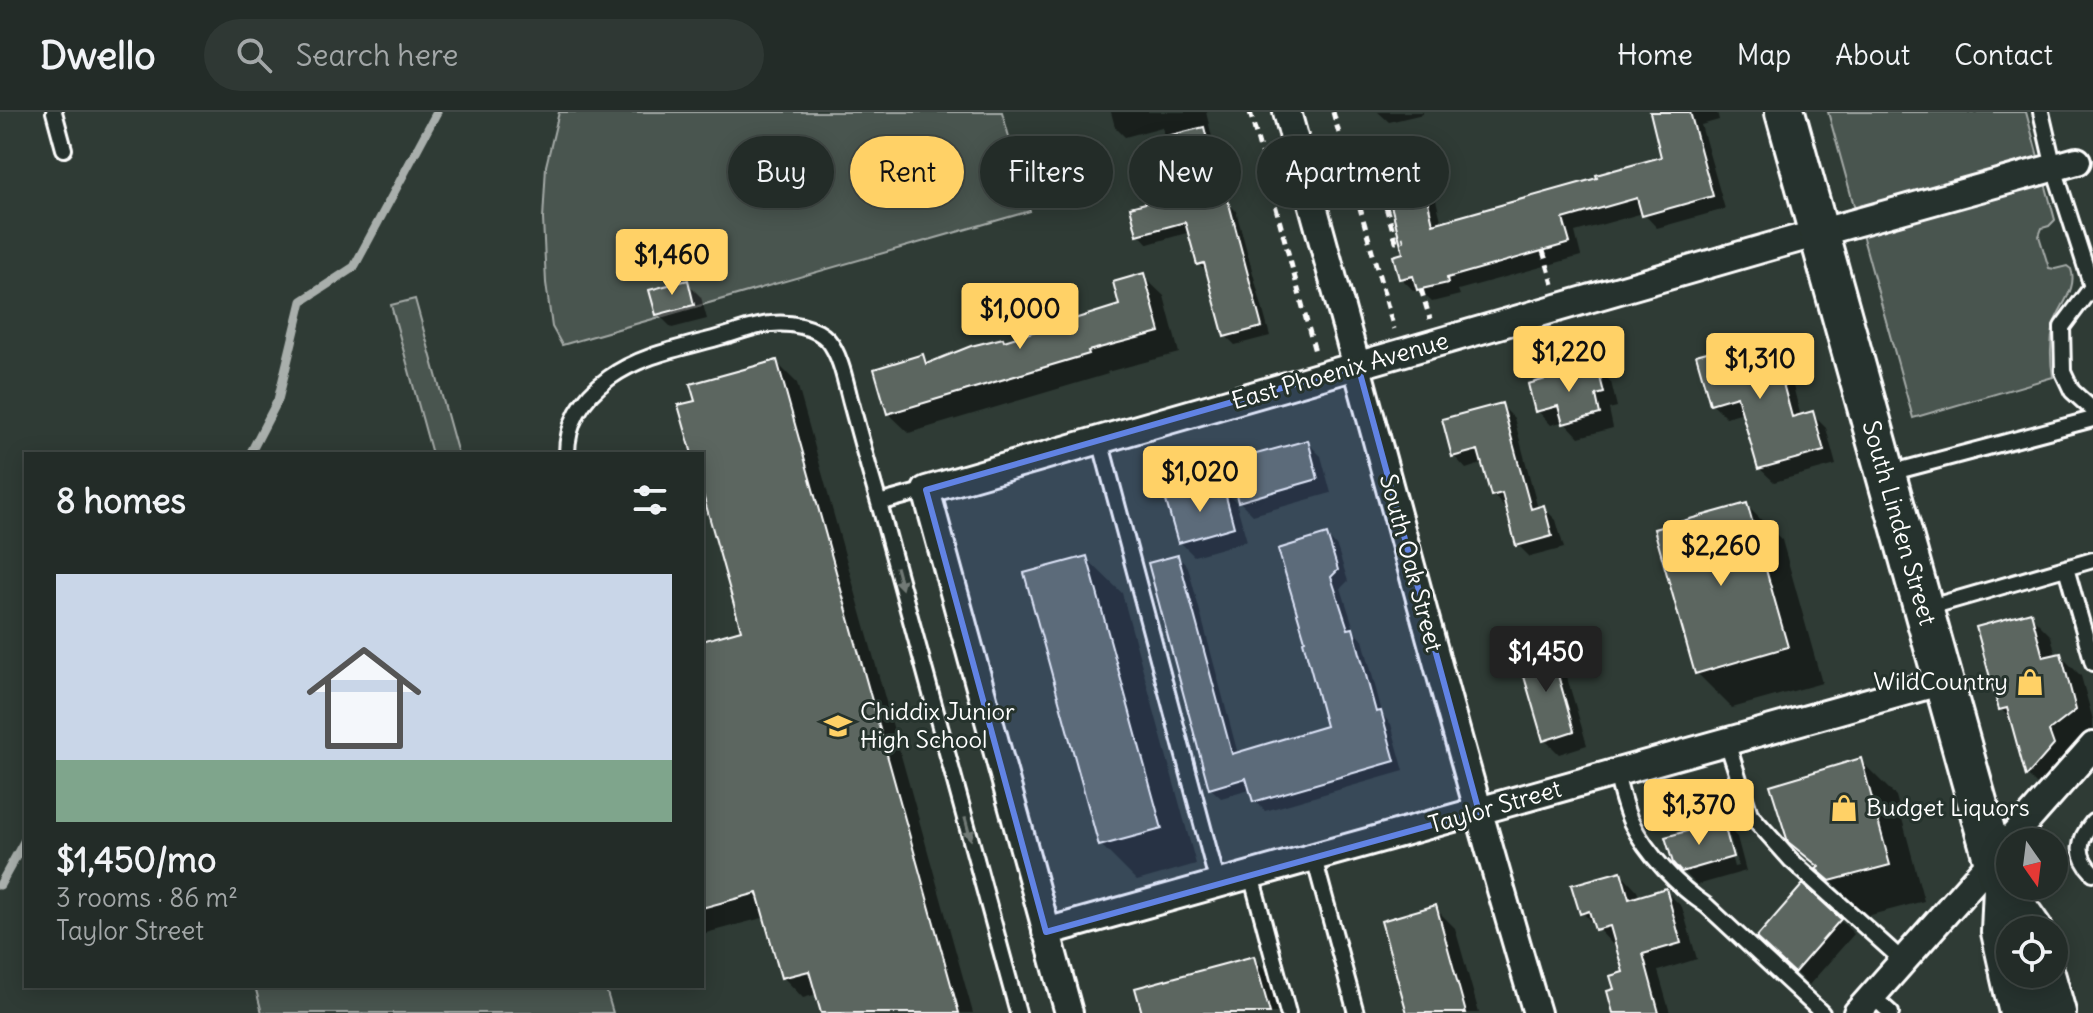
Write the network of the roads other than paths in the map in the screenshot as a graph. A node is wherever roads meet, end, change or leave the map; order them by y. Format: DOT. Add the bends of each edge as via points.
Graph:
graph roads {
  1 [pos="54,112"];
  2 [pos="1287,112"];
  3 [pos="1785,112"];
  4 [pos="2041,112"];
  5 [pos="64,149"];
  6 [pos="2075,162"];
  7 [pos="1818,233"];
  8 [pos="2092,289"];
  9 [pos="1358,366"];
  10 [pos="2093,410"];
  11 [pos="2093,419"];
  12 [pos="1100,440"];
  13 [pos="567,452"];
  14 [pos="1885,474"];
  15 [pos="926,490"];
  16 [pos="879,503"];
  17 [pos="2093,560"];
  18 [pos="2066,568"];
  19 [pos="1923,609"];
  20 [pos="2093,663"];
  21 [pos="1943,681"];
  22 [pos="1727,742"];
  23 [pos="2092,747"];
  24 [pos="1616,773"];
  25 [pos="1479,812"];
  26 [pos="2093,822"];
  27 [pos="2032,828"];
  28 [pos="1314,858"];
  29 [pos="1996,866"];
  30 [pos="2093,873"];
  31 [pos="1251,875"];
  32 [pos="1996,875"];
  33 [pos="1218,884"];
  34 [pos="1046,932"];
  35 [pos="1903,961"];
  36 [pos="2013,988"];
  37 [pos="2049,988"];
  38 [pos="1874,1007"];
  39 [pos="1018,1013"];
  40 [pos="1069,1013"];
  41 [pos="1288,1013"];
  42 [pos="1356,1013"];
  43 [pos="1537,1013"];
  44 [pos="1822,1013"];
  45 [pos="2019,1013"];
  46 [pos="2056,1013"];
  1 -- 5 [label="lane"];
  2 -- 9 [label="street, South Oak Street"];
  3 -- 7 [label="main road, South Linden Street"];
  4 -- 6 [label="lane"];
  6 -- 7 [label="street, East Phoenix Avenue"];
  6 -- 8 [label="lane"];
  7 -- 9 [label="street, East Phoenix Avenue"];
  7 -- 14 [label="main road, South Linden Street"];
  8 -- 10 [label="lane" via="2062,327 2063,372 2072,391"];
  9 -- 12 [label="street, East Phoenix Avenue"];
  9 -- 25 [label="street, South Oak Street"];
  11 -- 14 [label="lane"];
  12 -- 15 [label="street, East Phoenix Avenue"];
  12 -- 33 [label="lane"];
  13 -- 16 [label="lane" via="572,419 587,398 622,370 666,352 769,324 791,324 828,340 839,362"];
  14 -- 19 [label="main road, South Linden Street"];
  15 -- 16 [label="lane"];
  15 -- 34 [label="street"];
  16 -- 39 [label="lane, one-way"];
  17 -- 18 [label="lane"];
  18 -- 19 [label="lane"];
  18 -- 20 [label="lane"];
  19 -- 21 [label="main road, South Linden Street"];
  21 -- 22 [label="street, Taylor Street"];
  21 -- 29 [label="main road, South Linden Street"];
  22 -- 24 [label="street, Taylor Street"];
  22 -- 35 [label="lane" via="1750,814 1791,860"];
  23 -- 27 [label="street"];
  24 -- 25 [label="street, Taylor Street"];
  24 -- 44 [label="lane" via="1629,819 1675,880"];
  25 -- 28 [label="street, Taylor Street"];
  25 -- 43 [label="street, South Oak Street"];
  26 -- 30 [label="lane" via="2080,848 2084,865"];
  28 -- 31 [label="street, Taylor Street"];
  28 -- 42 [label="lane"];
  31 -- 33 [label="street, Taylor Street"];
  31 -- 41 [label="lane"];
  32 -- 35 [label="street"];
  33 -- 34 [label="street, Taylor Street"];
  34 -- 40 [label="street"];
  35 -- 38 [label="street"];
  36 -- 45 [label="main road, South Linden Street"];
  37 -- 46 [label="main road"];
}
